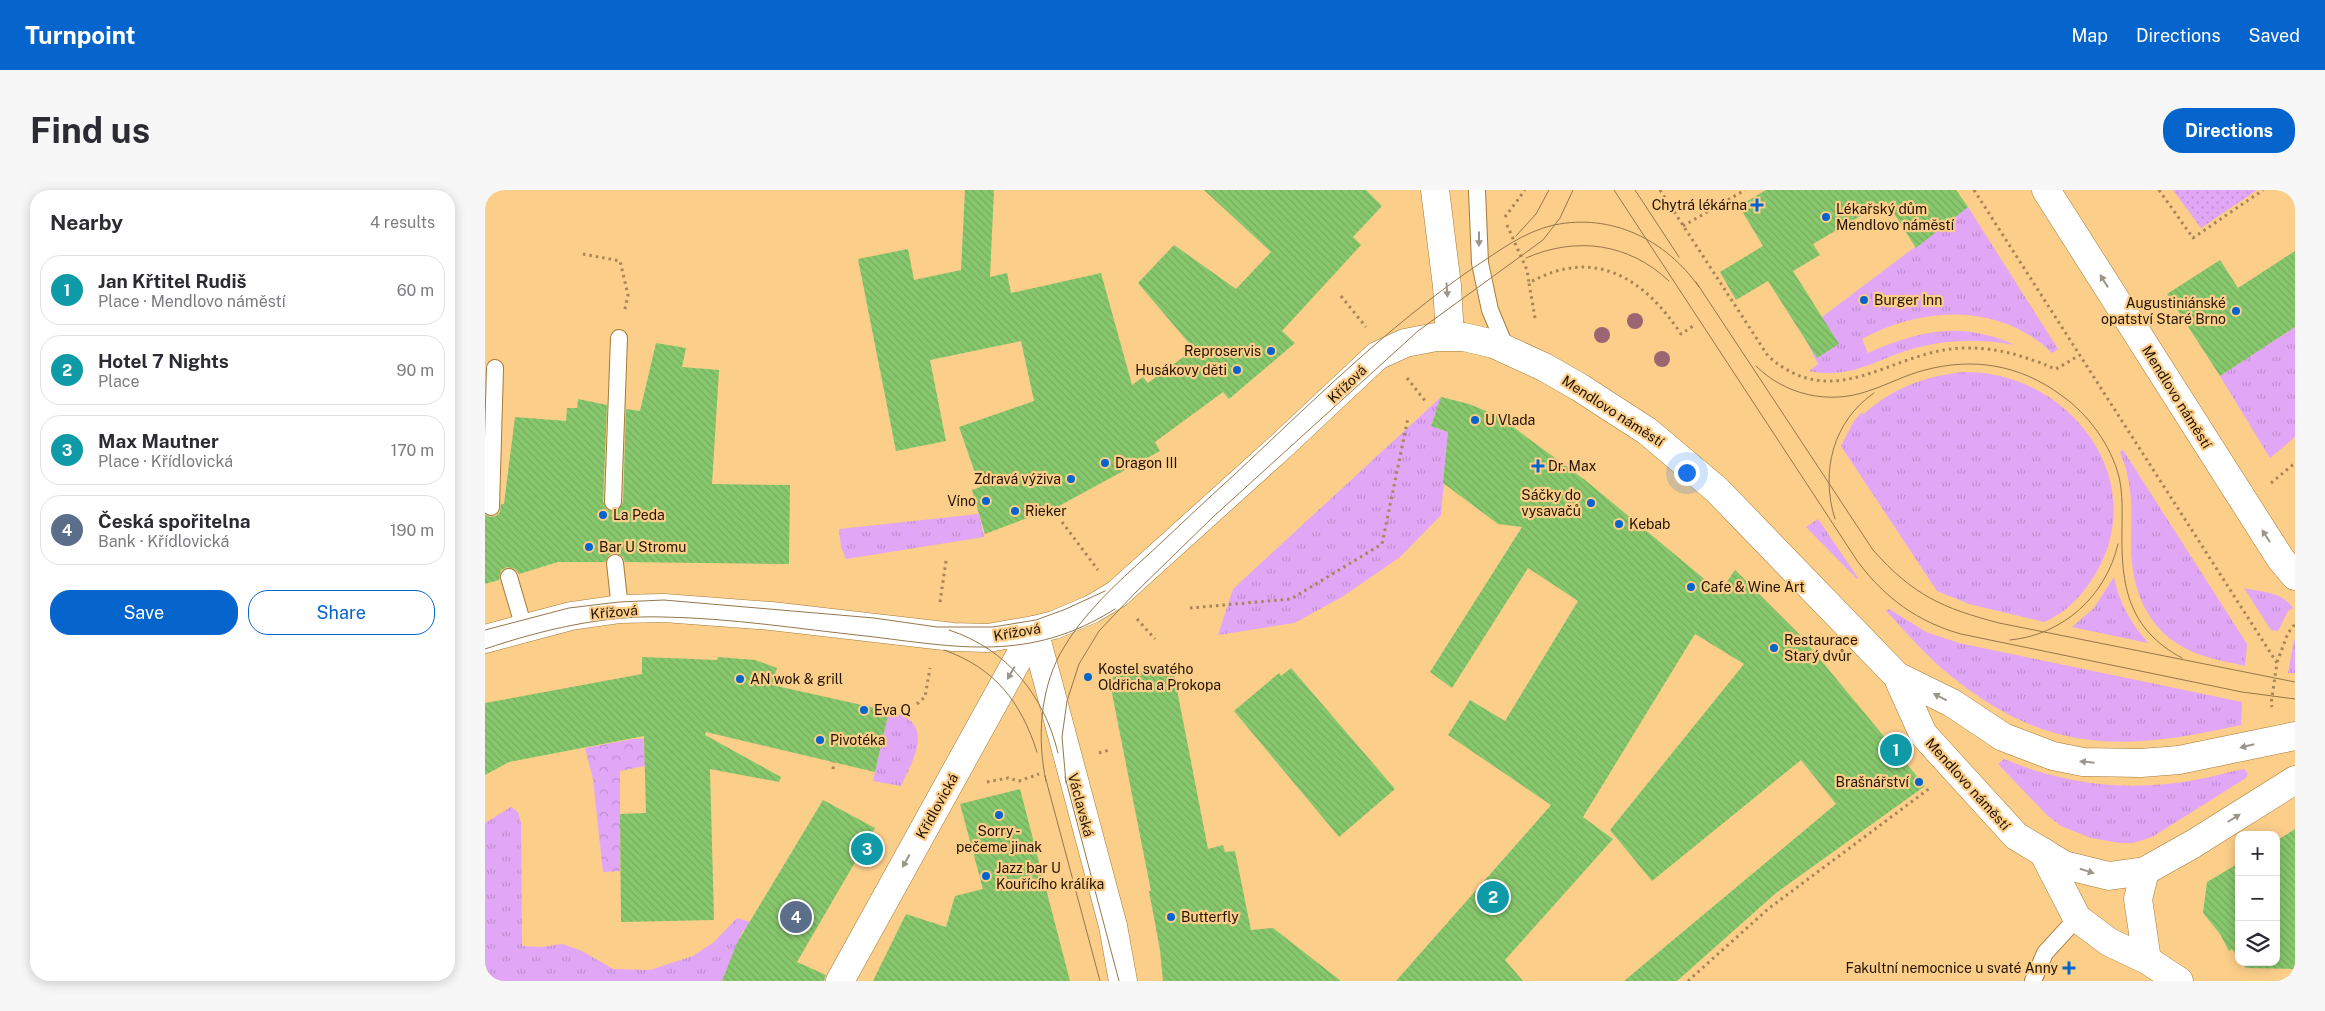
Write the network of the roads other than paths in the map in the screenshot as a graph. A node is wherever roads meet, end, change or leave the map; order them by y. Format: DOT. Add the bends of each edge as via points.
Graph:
graph roads {
  1 [pos="1435,190"];
  2 [pos="1477,190"];
  3 [pos="2045,190"];
  4 [pos="1450,336"];
  5 [pos="619,338"];
  6 [pos="1506,348"];
  7 [pos="495,368"];
  8 [pos="613,502"];
  9 [pos="491,507"];
  10 [pos="615,563"];
  11 [pos="2295,576"];
  12 [pos="509,577"];
  13 [pos="620,610"];
  14 [pos="524,628"];
  15 [pos="1034,630"];
  16 [pos="485,639"];
  17 [pos="1897,676"];
  18 [pos="2292,736"];
  19 [pos="2295,780"];
  20 [pos="2043,852"];
  21 [pos="2145,871"];
  22 [pos="2077,918"];
  23 [pos="2147,960"];
  24 [pos="840,981"];
  25 [pos="1123,981"];
  26 [pos="2033,981"];
  27 [pos="2179,981"];
  1 -- 4 [label="main road, one-way"];
  2 -- 6 [label="lane, one-way" via="1480,264 1491,310"];
  11 -- 3 [label="main road, Mendlovo náměstí, one-way" via="2245,504"];
  4 -- 6 [label="main road, Mendlovo náměstí" via="1481,340"];
  4 -- 15 [label="main road, Křížová" via="1405,343 1377,356 1117,594 1073,618"];
  5 -- 8 [label="lane"];
  6 -- 17 [label="main road, Mendlovo náměstí" via="1616,410 1682,458 1750,523"];
  7 -- 9 [label="lane"];
  10 -- 13 [label="lane"];
  12 -- 14 [label="lane"];
  13 -- 14 [label="main road, Křížová" via="571,616"];
  13 -- 15 [label="main road, Křížová" via="664,608 771,616 961,638 988,638"];
  14 -- 16 [label="main road, Křížová"];
  15 -- 24 [label="main road, Křídlovická, one-way"];
  15 -- 25 [label="main road, Václavská" via="1113,926"];
  18 -- 17 [label="main road, Mendlovo náměstí, one-way" via="2179,760 2083,762 2053,756 2003,737 1952,703"];
  17 -- 20 [label="main road, Mendlovo náměstí" via="1923,734 2016,836"];
  21 -- 19 [label="main road, Mendlovo náměstí, one-way"];
  20 -- 21 [label="main road, Mendlovo náměstí, one-way" via="2064,865 2109,876"];
  20 -- 22 [label="main road"];
  21 -- 23 [label="main road" via="2139,899"];
  22 -- 23 [label="main road" via="2109,942"];
  22 -- 26 [label="lane" via="2045,953"];
  23 -- 27 [label="main road"];
}
